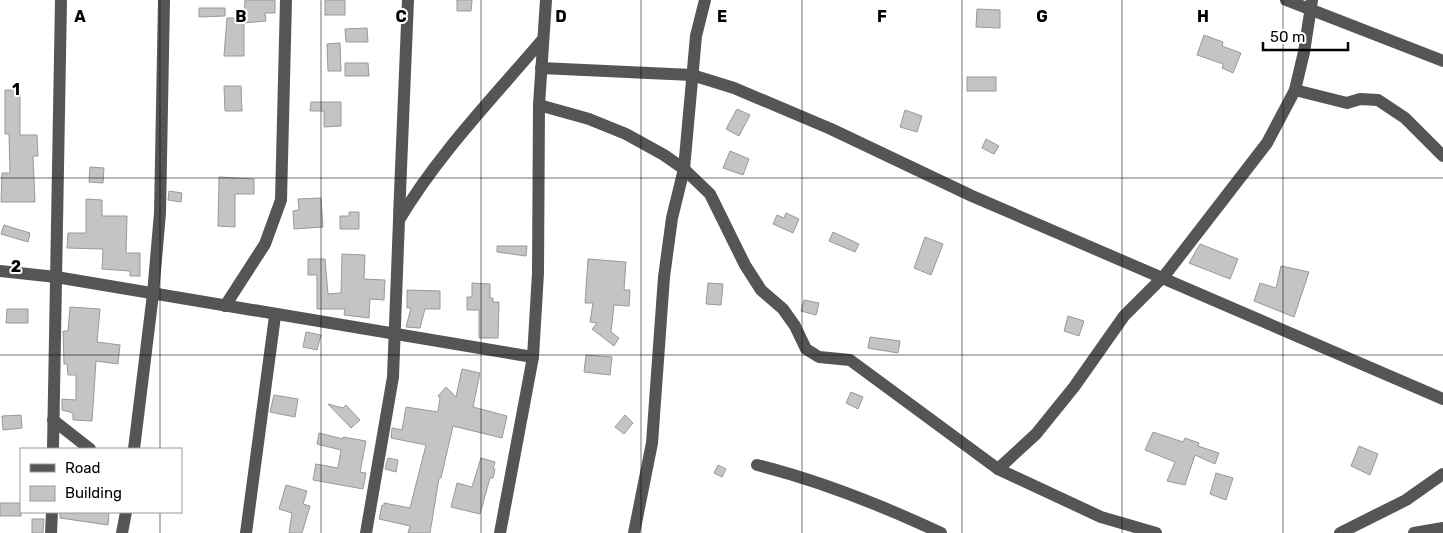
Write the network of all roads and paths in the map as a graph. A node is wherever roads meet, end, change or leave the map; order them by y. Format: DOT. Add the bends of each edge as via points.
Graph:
graph roads {
  1 [pos="61,0"];
  2 [pos="164,0"];
  3 [pos="286,0"];
  4 [pos="408,0"];
  5 [pos="546,0"];
  6 [pos="705,0"];
  7 [pos="1286,0"];
  8 [pos="1311,5"];
  9 [pos="543,39"];
  10 [pos="1443,62"];
  11 [pos="541,68"];
  12 [pos="692,75"];
  13 [pos="1294,90"];
  14 [pos="539,105"];
  15 [pos="1443,156"];
  16 [pos="684,169"];
  17 [pos="399,220"];
  18 [pos="0,271"];
  19 [pos="56,277"];
  20 [pos="1162,278"];
  21 [pos="153,294"];
  22 [pos="225,306"];
  23 [pos="275,316"];
  24 [pos="393,334"];
  25 [pos="533,357"];
  26 [pos="1443,399"];
  27 [pos="53,420"];
  28 [pos="53,448"];
  29 [pos="89,448"];
  30 [pos="134,448"];
  31 [pos="757,465"];
  32 [pos="998,469"];
  33 [pos="1443,474"];
  34 [pos="52,513"];
  35 [pos="126,513"];
  36 [pos="1443,528"];
  37 [pos="51,533"];
  38 [pos="122,533"];
  39 [pos="246,533"];
  40 [pos="366,533"];
  41 [pos="500,533"];
  42 [pos="634,533"];
  43 [pos="941,533"];
  44 [pos="1156,533"];
  45 [pos="1340,533"];
  46 [pos="1414,533"];
  1 -- 19 [label="street"];
  2 -- 21 [label="street" via="160,213"];
  3 -- 22 [label="street" via="281,200 265,244"];
  4 -- 17 [label="street"];
  5 -- 9 [label="street"];
  6 -- 12 [label="street" via="696,36"];
  7 -- 8 [label="street"];
  8 -- 10 [label="street"];
  8 -- 13 [label="street"];
  9 -- 11 [label="street"];
  9 -- 17 [label="street" via="463,134"];
  11 -- 12 [label="street"];
  11 -- 14 [label="street"];
  12 -- 16 [label="street"];
  12 -- 20 [label="street" via="734,88 831,129 972,196"];
  13 -- 15 [label="street" via="1347,103 1360,99 1378,100 1405,118"];
  13 -- 20 [label="street" via="1267,143"];
  14 -- 16 [label="street" via="589,119 626,134 664,154"];
  14 -- 25 [label="street" via="538,273"];
  16 -- 32 [label="street" via="710,194 745,265 761,290 783,309 806,349 820,357 850,360"];
  16 -- 42 [label="street" via="672,218 664,277 652,443"];
  17 -- 24 [label="street"];
  18 -- 19 [label="street"];
  19 -- 21 [label="street"];
  19 -- 27 [label="street"];
  20 -- 26 [label="street"];
  20 -- 32 [label="street" via="1124,316 1036,434"];
  21 -- 22 [label="street"];
  21 -- 30 [label="street"];
  22 -- 23 [label="street"];
  23 -- 24 [label="street"];
  23 -- 39 [label="street"];
  24 -- 25 [label="street"];
  24 -- 40 [label="street" via="393,377"];
  25 -- 41 [label="street"];
  27 -- 28 [label="street"];
  27 -- 29 [label="street"];
  31 -- 43 [label="street" via="854,495"];
  32 -- 44 [label="street" via="1101,517"];
  33 -- 45 [label="street" via="1406,500"];
  34 -- 37 [label="street"];
  35 -- 38 [label="street"];
  36 -- 46 [label="street"];
}
